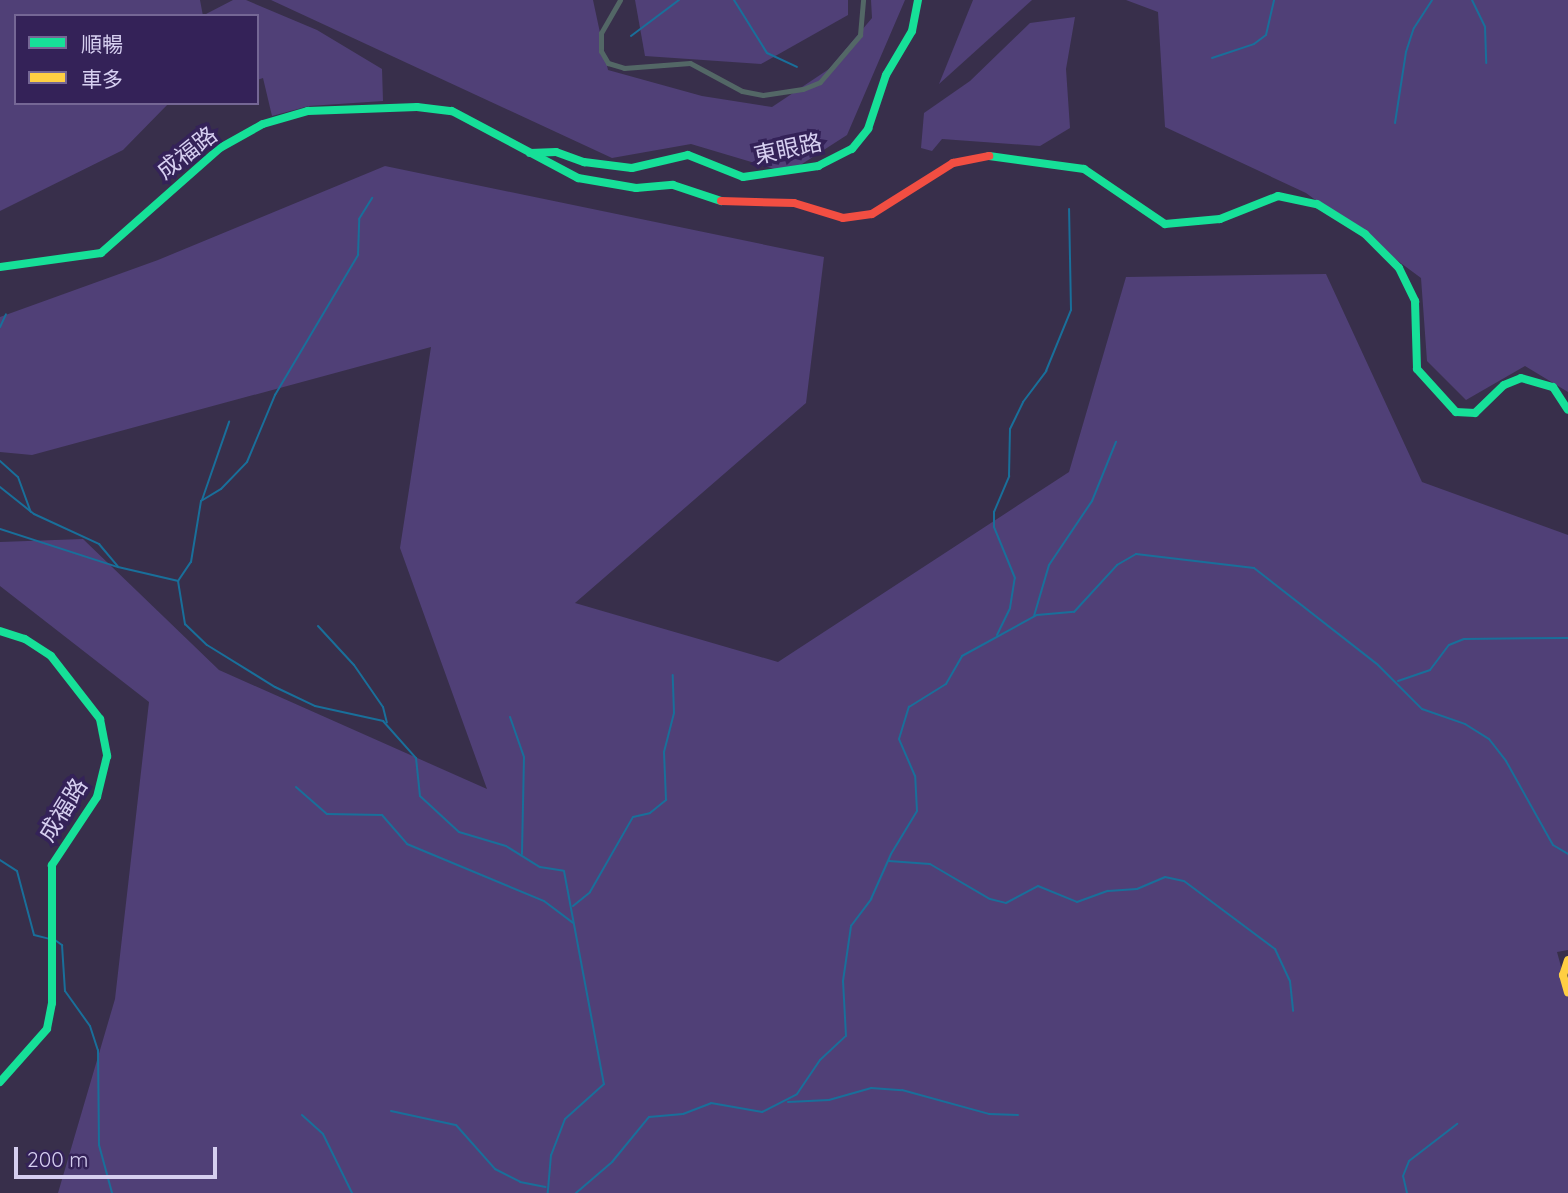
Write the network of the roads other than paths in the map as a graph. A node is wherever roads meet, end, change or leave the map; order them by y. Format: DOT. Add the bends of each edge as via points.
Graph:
graph roads {
  1 [pos="620,0"];
  2 [pos="863,0"];
  3 [pos="918,0"];
  4 [pos="530,153"];
  5 [pos="0,267"];
  6 [pos="1568,410"];
  7 [pos="0,631"];
  8 [pos="1568,960"];
  9 [pos="1568,992"];
  10 [pos="0,1082"];
  1 -- 2 [label="street" via="601,33 601,51 608,64 624,68 690,63 742,91 763,95 820,82 860,35"];
  3 -- 4 [label="street, 東眼路" via="912,31 886,75 868,129 852,149 818,166 743,177 688,155 632,168 584,162 556,152"];
  4 -- 5 [label="street, 成福路" via="465,117 439,109 336,108 288,114 220,148 101,253"];
  4 -- 6 [label="street, 成福路" via="562,173 601,183 636,188 673,184 728,202 794,204 843,218 872,215 938,171 976,156 1084,169 1156,219 1177,226 1220,219 1278,196 1302,198 1365,234 1399,268 1415,301 1415,363 1456,411 1475,414 1504,384 1521,378 1553,387"];
  7 -- 10 [label="street, 成福路" via="25,639 51,656 100,719 107,756 97,797 52,864 52,1003 47,1029"];
  8 -- 9 [label="street" via="1563,975"];
}
